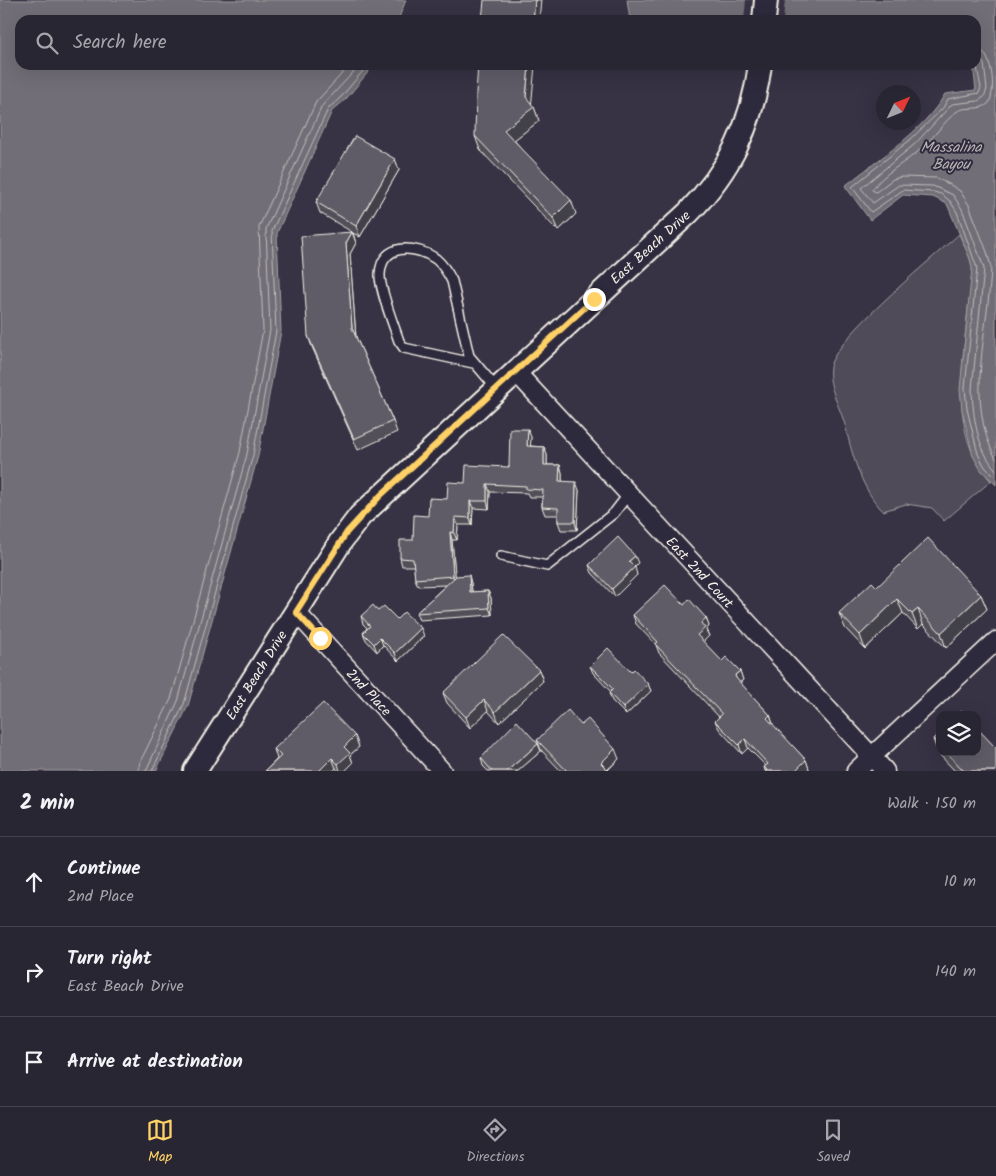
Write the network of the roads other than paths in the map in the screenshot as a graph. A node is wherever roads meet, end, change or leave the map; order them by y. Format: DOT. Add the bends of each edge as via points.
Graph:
graph roads {
  1 [pos="766,0"];
  2 [pos="764,15"];
  3 [pos="759,70"];
  4 [pos="473,363"];
  5 [pos="516,372"];
  6 [pos="497,389"];
  7 [pos="628,495"];
  8 [pos="501,556"];
  9 [pos="296,612"];
  10 [pos="996,640"];
  11 [pos="872,757"];
  12 [pos="195,771"];
  13 [pos="442,771"];
  14 [pos="856,771"];
  15 [pos="885,771"];
  1 -- 2 [label="street"];
  3 -- 5 [label="street, East Beach Drive" via="747,122 733,155 715,183 688,213"];
  4 -- 4 [label="lane" via="462,331 452,281 446,270 421,251 406,247 392,252 382,262 380,276 399,341 404,348"];
  4 -- 6 [label="lane"];
  5 -- 6 [label="street, East Beach Drive"];
  5 -- 7 [label="street, East 2nd Court"];
  6 -- 9 [label="street, East Beach Drive" via="360,516"];
  7 -- 8 [label="lane" via="614,513 547,566"];
  7 -- 11 [label="street, East 2nd Court"];
  9 -- 12 [label="street, East Beach Drive"];
  9 -- 13 [label="street, 2nd Place"];
  10 -- 11 [label="street"];
  11 -- 14 [label="street"];
  11 -- 15 [label="street, East 2nd Court"];
}
